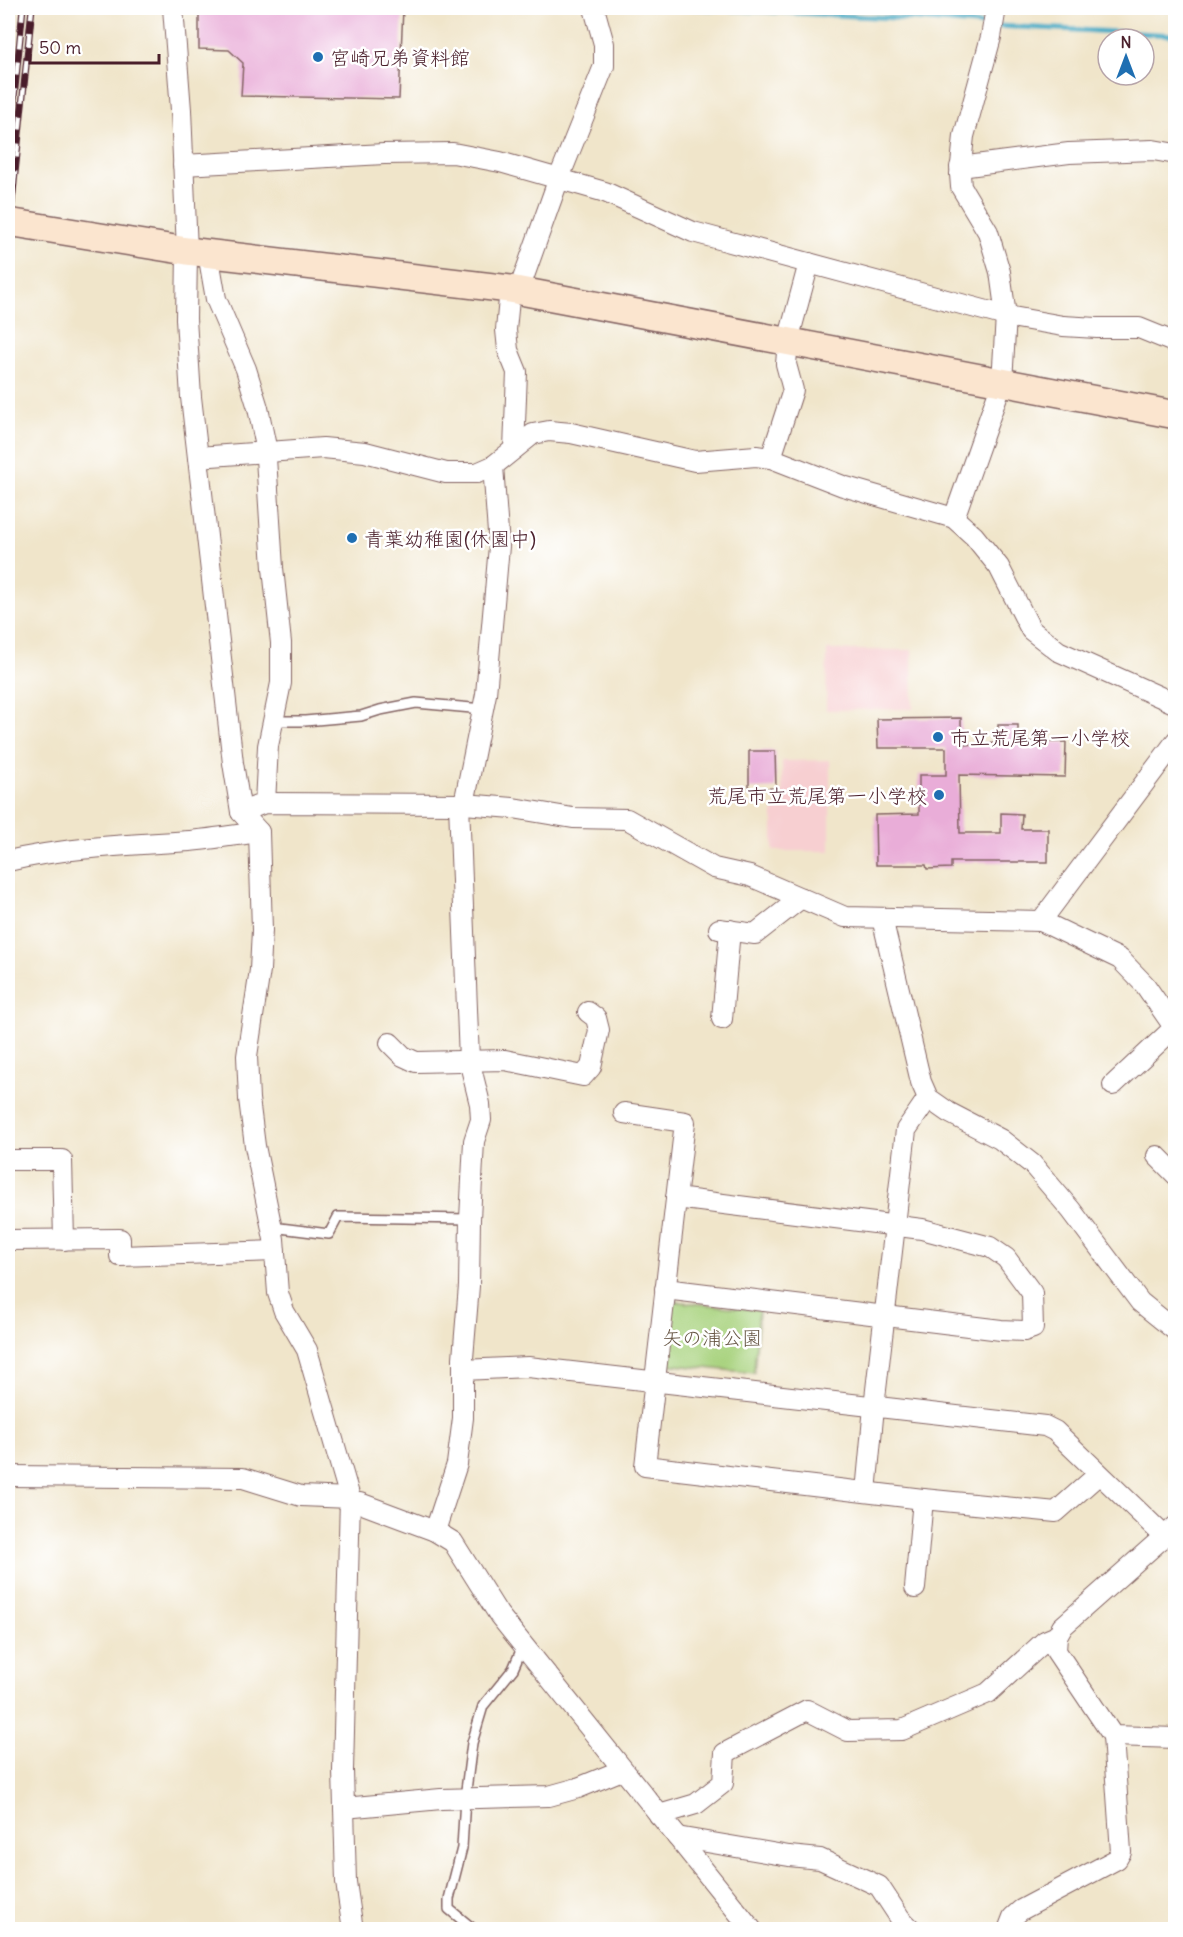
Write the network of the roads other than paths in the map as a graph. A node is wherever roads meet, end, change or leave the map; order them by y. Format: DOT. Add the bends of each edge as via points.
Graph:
graph roads {
  1 [pos="173,8"];
  2 [pos="996,8"];
  3 [pos="594,9"];
  4 [pos="1176,154"];
  5 [pos="183,165"];
  6 [pos="960,167"];
  7 [pos="559,178"];
  8 [pos="8,222"];
  9 [pos="197,252"];
  10 [pos="809,264"];
  11 [pos="515,289"];
  12 [pos="1006,316"];
  13 [pos="788,341"];
  14 [pos="1176,343"];
  15 [pos="1002,382"];
  16 [pos="1176,415"];
  17 [pos="514,449"];
  18 [pos="266,451"];
  19 [pos="198,457"];
  20 [pos="771,458"];
  21 [pos="493,466"];
  22 [pos="954,518"];
  23 [pos="1176,704"];
  24 [pos="483,709"];
  25 [pos="274,721"];
  26 [pos="1176,741"];
  27 [pos="266,803"];
  28 [pos="462,804"];
  29 [pos="241,812"];
  30 [pos="259,832"];
  31 [pos="8,861"];
  32 [pos="801,898"];
  33 [pos="882,918"];
  34 [pos="1041,921"];
  35 [pos="588,1012"];
  36 [pos="722,1019"];
  37 [pos="1175,1029"];
  38 [pos="390,1043"];
  39 [pos="469,1060"];
  40 [pos="1113,1084"];
  41 [pos="928,1098"];
  42 [pos="624,1113"];
  43 [pos="8,1160"];
  44 [pos="676,1198"];
  45 [pos="470,1219"];
  46 [pos="897,1226"];
  47 [pos="272,1227"];
  48 [pos="8,1240"];
  49 [pos="64,1240"];
  50 [pos="275,1251"];
  51 [pos="665,1289"];
  52 [pos="886,1316"];
  53 [pos="1176,1331"];
  54 [pos="463,1370"];
  55 [pos="654,1381"];
  56 [pos="874,1407"];
  57 [pos="1099,1474"];
  58 [pos="8,1476"];
  59 [pos="866,1492"];
  60 [pos="923,1499"];
  61 [pos="355,1501"];
  62 [pos="435,1531"];
  63 [pos="1170,1531"];
  64 [pos="915,1588"];
  65 [pos="1057,1636"];
  66 [pos="523,1646"];
  67 [pos="1113,1736"];
  68 [pos="1176,1738"];
  69 [pos="622,1770"];
  70 [pos="465,1798"];
  71 [pos="344,1808"];
  72 [pos="659,1815"];
  73 [pos="677,1837"];
  74 [pos="472,1928"];
  75 [pos="353,1929"];
  76 [pos="752,1929"];
  77 [pos="912,1929"];
  78 [pos="1008,1929"];
  1 -- 5 [label="street"];
  2 -- 6 [label="street" via="963,136"];
  3 -- 7 [label="street" via="604,44 604,66"];
  4 -- 6 [label="street" via="1153,150 1069,153"];
  5 -- 7 [label="street" via="453,153"];
  5 -- 9 [label="street"];
  6 -- 12 [label="street" via="961,187 988,232 1000,272"];
  7 -- 10 [label="street" via="605,192 693,232"];
  7 -- 11 [label="street"];
  8 -- 9 [label="street"];
  9 -- 11 [label="street"];
  9 -- 18 [label="street" via="246,369"];
  9 -- 19 [label="street" via="186,319"];
  10 -- 12 [label="street"];
  10 -- 13 [label="street"];
  11 -- 13 [label="street"];
  11 -- 17 [label="street" via="506,330 508,350 517,372"];
  12 -- 14 [label="street" via="1063,327 1139,328"];
  12 -- 15 [label="street"];
  13 -- 15 [label="street"];
  13 -- 20 [label="street" via="786,364 793,390"];
  15 -- 16 [label="street"];
  15 -- 22 [label="street"];
  17 -- 20 [label="street" via="533,434 549,431 695,461"];
  17 -- 21 [label="street"];
  18 -- 19 [label="street"];
  18 -- 21 [label="street" via="323,448 365,452 446,472 477,472"];
  18 -- 25 [label="street" via="281,643 281,683"];
  19 -- 29 [label="street"];
  20 -- 22 [label="street" via="843,486"];
  21 -- 24 [label="street" via="499,546"];
  22 -- 23 [label="street" via="999,567 1031,630 1058,651"];
  24 -- 25 [label="lane" via="416,703 362,716"];
  24 -- 28 [label="street"];
  25 -- 27 [label="street" via="268,746"];
  26 -- 34 [label="street"];
  27 -- 28 [label="street"];
  27 -- 29 [label="street"];
  28 -- 32 [label="street" via="573,818 627,819 714,868 750,876"];
  28 -- 39 [label="street"];
  29 -- 30 [label="street"];
  30 -- 31 [label="street"];
  30 -- 47 [label="street" via="260,970 247,1056 255,1146"];
  32 -- 33 [label="street" via="845,917"];
  32 -- 36 [label="street" via="755,934 724,930"];
  33 -- 34 [label="street"];
  33 -- 41 [label="street"];
  34 -- 37 [label="street" via="1120,959 1145,985"];
  35 -- 39 [label="street" via="596,1018 599,1030 591,1067 583,1076 505,1060"];
  37 -- 40 [label="street"];
  38 -- 39 [label="street" via="416,1062"];
  39 -- 45 [label="street" via="481,1120 474,1141"];
  41 -- 46 [label="street" via="906,1130"];
  41 -- 53 [label="street" via="1000,1139 1032,1164 1140,1302"];
  42 -- 44 [label="street" via="685,1122"];
  43 -- 49 [label="street" via="62,1160"];
  44 -- 46 [label="street"];
  44 -- 51 [label="street"];
  45 -- 47 [label="lane" via="338,1217 329,1234"];
  45 -- 54 [label="street"];
  46 -- 52 [label="street"];
  46 -- 52 [label="street" via="990,1247 1006,1258 1032,1293 1033,1328 1001,1330"];
  47 -- 50 [label="street"];
  48 -- 49 [label="street"];
  49 -- 50 [label="street" via="120,1239 120,1256"];
  50 -- 61 [label="street" via="278,1293 307,1350"];
  51 -- 52 [label="street"];
  51 -- 55 [label="street"];
  52 -- 56 [label="street"];
  54 -- 55 [label="street" via="528,1367"];
  54 -- 62 [label="street" via="463,1418 457,1464"];
  55 -- 56 [label="street"];
  55 -- 59 [label="street" via="645,1466"];
  56 -- 57 [label="street" via="1045,1426"];
  56 -- 59 [label="street"];
  57 -- 60 [label="street" via="1056,1512"];
  57 -- 63 [label="street"];
  58 -- 61 [label="street" via="243,1478 301,1496"];
  59 -- 60 [label="street"];
  60 -- 64 [label="street"];
  61 -- 62 [label="street"];
  61 -- 71 [label="street"];
  62 -- 66 [label="street" via="453,1542 499,1616"];
  63 -- 65 [label="street" via="1062,1627"];
  65 -- 67 [label="street" via="1056,1651"];
  65 -- 72 [label="street" via="1045,1641 988,1693 902,1730 848,1731 807,1710 725,1754 723,1783 696,1804"];
  66 -- 69 [label="street"];
  66 -- 70 [label="lane" via="513,1669 483,1706 472,1743"];
  67 -- 68 [label="street"];
  67 -- 78 [label="street" via="1121,1852 1117,1859 1022,1910 1013,1917"];
  69 -- 70 [label="street" via="549,1796"];
  69 -- 72 [label="street"];
  70 -- 71 [label="street"];
  70 -- 74 [label="lane" via="462,1848 449,1909"];
  71 -- 75 [label="street" via="346,1882"];
  72 -- 73 [label="street"];
  73 -- 76 [label="street"];
  73 -- 77 [label="street" via="820,1859 879,1886"];
}
